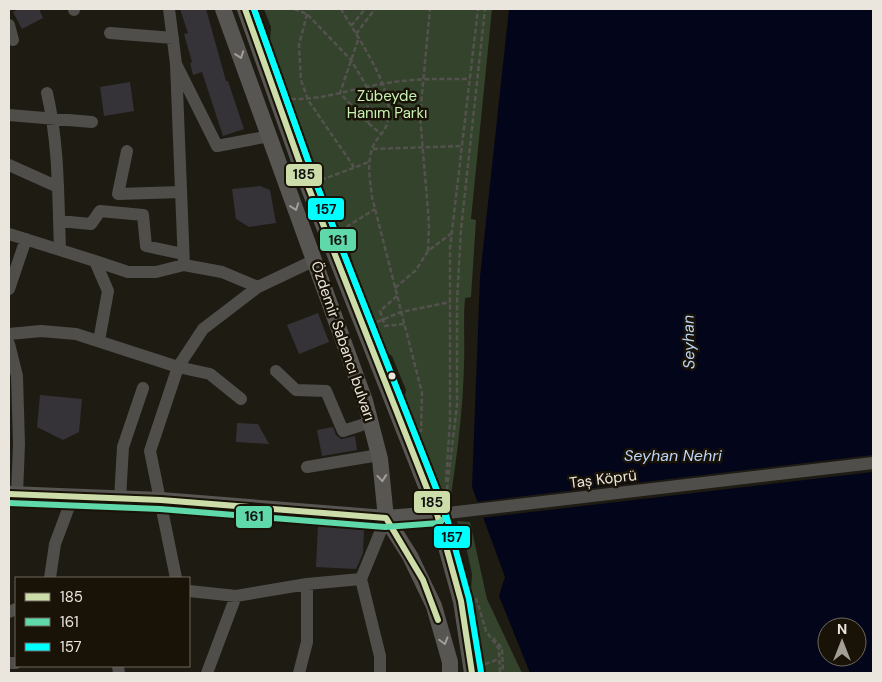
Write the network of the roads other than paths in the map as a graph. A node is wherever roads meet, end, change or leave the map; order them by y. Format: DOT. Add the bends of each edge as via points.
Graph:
graph roads {
  1 [pos="170,9"];
  2 [pos="223,9"];
  3 [pos="245,9"];
  4 [pos="9,25"];
  5 [pos="110,33"];
  6 [pos="173,38"];
  7 [pos="13,40"];
  8 [pos="176,64"];
  9 [pos="47,93"];
  10 [pos="9,114"];
  11 [pos="53,118"];
  12 [pos="92,122"];
  13 [pos="270,136"];
  14 [pos="127,151"];
  15 [pos="9,165"];
  16 [pos="58,187"];
  17 [pos="181,192"];
  18 [pos="59,221"];
  19 [pos="9,234"];
  20 [pos="26,239"];
  21 [pos="60,250"];
  22 [pos="184,260"];
  23 [pos="314,260"];
  24 [pos="95,261"];
  25 [pos="258,287"];
  26 [pos="9,289"];
  27 [pos="9,334"];
  28 [pos="99,341"];
  29 [pos="9,344"];
  30 [pos="178,367"];
  31 [pos="276,370"];
  32 [pos="143,388"];
  33 [pos="241,399"];
  34 [pos="371,422"];
  35 [pos="379,455"];
  36 [pos="873,464"];
  37 [pos="307,467"];
  38 [pos="13,494"];
  39 [pos="73,496"];
  40 [pos="120,499"];
  41 [pos="161,500"];
  42 [pos="447,514"];
  43 [pos="386,518"];
  44 [pos="50,577"];
  45 [pos="176,577"];
  46 [pos="361,579"];
  47 [pos="306,584"];
  48 [pos="190,591"];
  49 [pos="236,596"];
  50 [pos="476,669"];
  51 [pos="207,673"];
  52 [pos="300,673"];
  53 [pos="380,673"];
  54 [pos="450,673"];
  1 -- 6 [label="street"];
  2 -- 13 [label="main road, Özdemir Sabancı bulvarı, one-way"];
  3 -- 42 [label="main road" via="328,238"];
  4 -- 7 [label="street"];
  5 -- 6 [label="street"];
  6 -- 8 [label="street"];
  8 -- 13 [label="street" via="217,146"];
  8 -- 17 [label="street"];
  9 -- 11 [label="street"];
  10 -- 11 [label="street"];
  11 -- 12 [label="street"];
  11 -- 16 [label="street"];
  13 -- 23 [label="main road, Özdemir Sabancı bulvarı, one-way"];
  14 -- 17 [label="street" via="118,194"];
  15 -- 16 [label="street"];
  16 -- 18 [label="street"];
  17 -- 22 [label="street"];
  18 -- 21 [label="street"];
  18 -- 22 [label="street" via="91,224 100,211 143,215 146,246"];
  19 -- 20 [label="street"];
  20 -- 21 [label="street"];
  20 -- 26 [label="street"];
  21 -- 24 [label="street"];
  22 -- 24 [label="street" via="156,272 128,272"];
  22 -- 25 [label="street"];
  23 -- 25 [label="street"];
  23 -- 34 [label="main road, Özdemir Sabancı bulvarı"];
  24 -- 28 [label="street" via="108,291"];
  25 -- 30 [label="street" via="203,329"];
  27 -- 28 [label="street" via="41,330 76,334"];
  28 -- 30 [label="street"];
  29 -- 38 [label="street" via="17,376 19,444"];
  30 -- 33 [label="street" via="210,374"];
  30 -- 41 [label="street" via="150,451"];
  31 -- 34 [label="street" via="296,390 326,390 343,431"];
  32 -- 40 [label="street" via="122,447"];
  34 -- 35 [label="main road, Özdemir Sabancı bulvarı"];
  35 -- 37 [label="street"];
  35 -- 43 [label="main road, Özdemir Sabancı bulvarı, one-way"];
  36 -- 42 [label="street, Taș Köprü"];
  38 -- 39 [label="main road"];
  39 -- 40 [label="main road"];
  39 -- 44 [label="street" via="55,544"];
  40 -- 41 [label="main road"];
  41 -- 43 [label="main road"];
  41 -- 45 [label="street"];
  42 -- 43 [label="main road"];
  42 -- 50 [label="main road"];
  43 -- 46 [label="street"];
  43 -- 54 [label="main road, Özdemir Sabancı bulvarı, one-way" via="410,556 434,606 450,662"];
  46 -- 47 [label="street"];
  46 -- 53 [label="street" via="380,656"];
  47 -- 49 [label="street"];
  47 -- 52 [label="street" via="307,642"];
  48 -- 49 [label="street"];
  49 -- 51 [label="street"];
}
